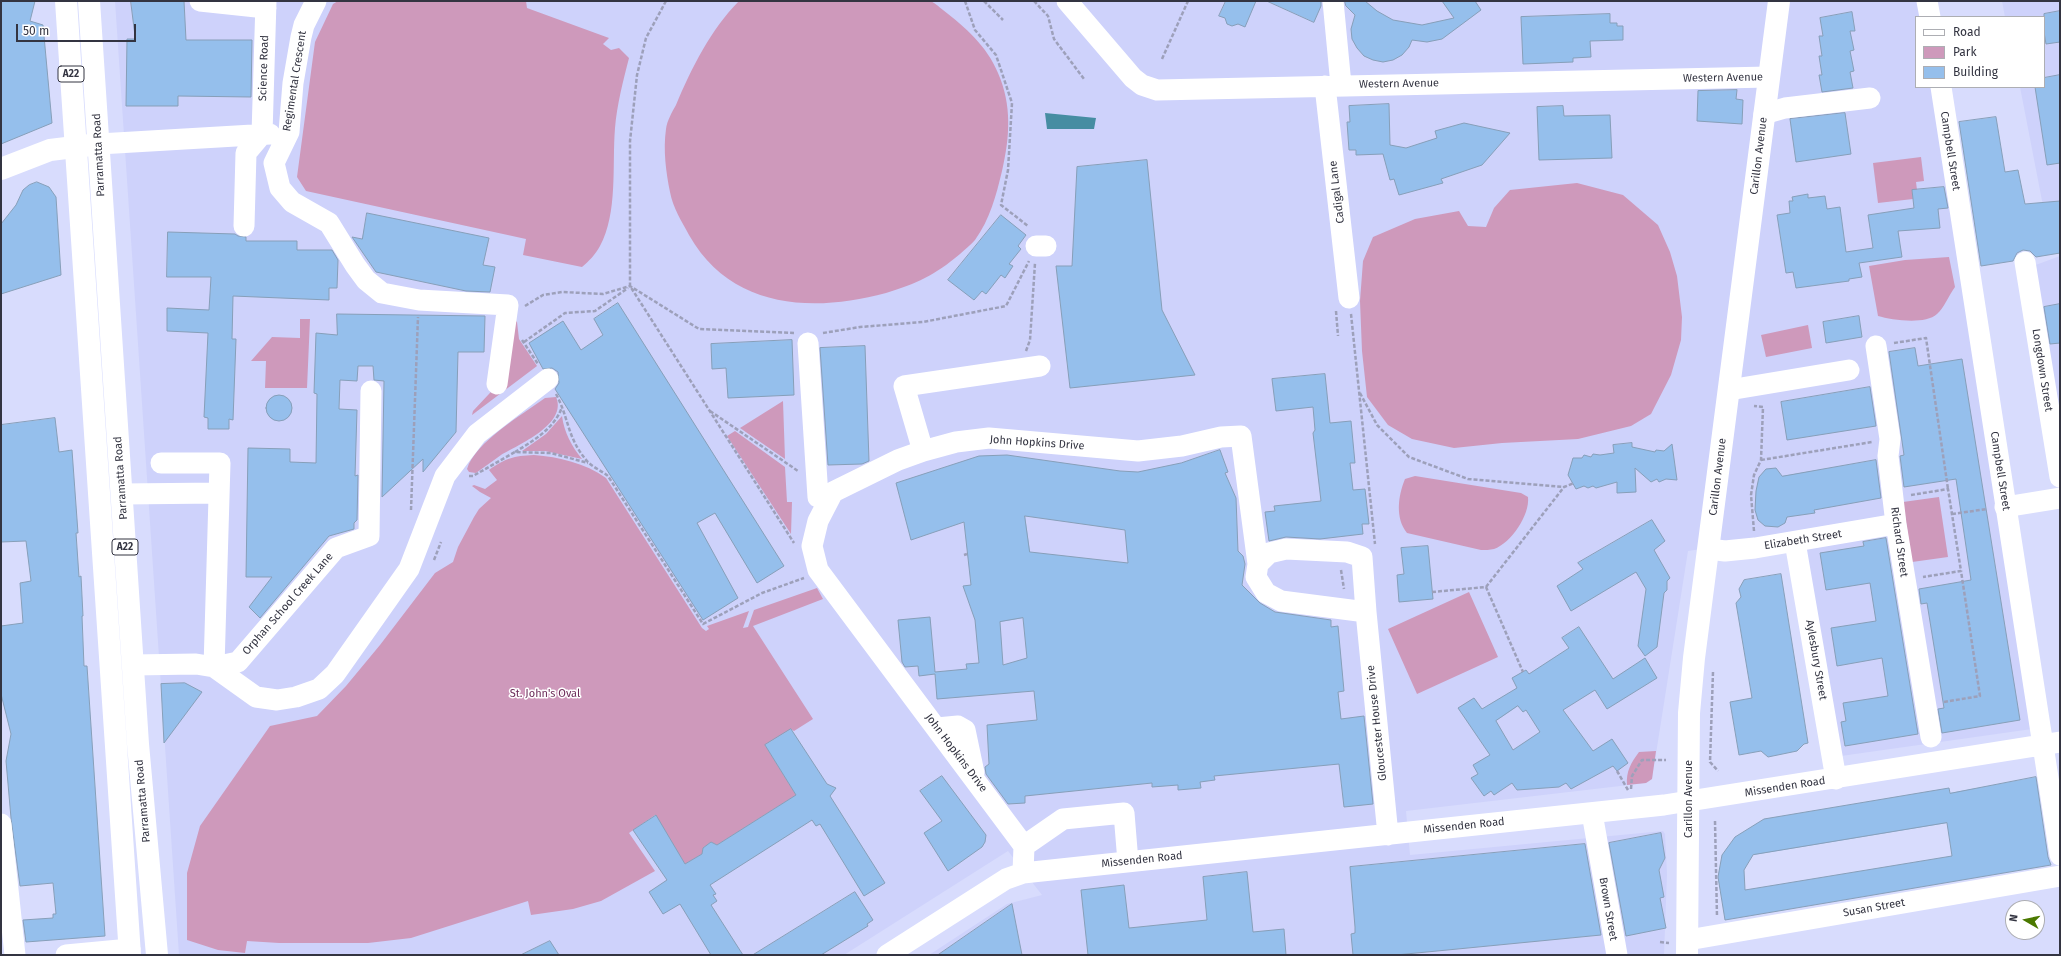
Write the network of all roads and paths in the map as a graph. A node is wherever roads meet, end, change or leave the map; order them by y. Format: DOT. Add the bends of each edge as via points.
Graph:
graph roads {
  1 [pos="66,1"];
  2 [pos="89,1"];
  3 [pos="200,1"];
  4 [pos="316,1"];
  5 [pos="666,1"];
  6 [pos="965,1"];
  7 [pos="984,1"];
  8 [pos="1034,1"];
  9 [pos="1067,1"];
  10 [pos="1188,1"];
  11 [pos="1333,1"];
  12 [pos="1779,1"];
  13 [pos="1927,1"];
  14 [pos="266,5"];
  15 [pos="1930,16"];
  16 [pos="1002,20"];
  17 [pos="1162,58"];
  18 [pos="1770,77"];
  19 [pos="1084,79"];
  20 [pos="1333,85"];
  21 [pos="1941,88"];
  22 [pos="1870,98"];
  23 [pos="1764,114"];
  24 [pos="289,132"];
  25 [pos="262,134"];
  26 [pos="99,144"];
  27 [pos="77,146"];
  28 [pos="1,169"];
  29 [pos="244,226"];
  30 [pos="1028,226"];
  31 [pos="2025,262"];
  32 [pos="630,286"];
  33 [pos="419,300"];
  34 [pos="1342,302"];
  35 [pos="508,305"];
  36 [pos="520,334"];
  37 [pos="1338,336"];
  38 [pos="808,337"];
  39 [pos="524,342"];
  40 [pos="1876,346"];
  41 [pos="1040,366"];
  42 [pos="1018,368"];
  43 [pos="1849,370"];
  44 [pos="548,379"];
  45 [pos="497,384"];
  46 [pos="1729,390"];
  47 [pos="371,391"];
  48 [pos="1359,391"];
  49 [pos="1751,405"];
  50 [pos="562,406"];
  51 [pos="708,409"];
  52 [pos="1859,444"];
  53 [pos="923,451"];
  54 [pos="515,452"];
  55 [pos="1761,460"];
  56 [pos="161,463"];
  57 [pos="589,463"];
  58 [pos="804,474"];
  59 [pos="467,476"];
  60 [pos="2060,477"];
  61 [pos="1574,483"];
  62 [pos="1564,487"];
  63 [pos="1948,489"];
  64 [pos="219,493"];
  65 [pos="122,494"];
  66 [pos="1893,498"];
  67 [pos="2060,498"];
  68 [pos="827,502"];
  69 [pos="2000,508"];
  70 [pos="411,513"];
  71 [pos="1952,514"];
  72 [pos="1896,524"];
  73 [pos="1795,542"];
  74 [pos="795,544"];
  75 [pos="1376,547"];
  76 [pos="1755,548"];
  77 [pos="1709,549"];
  78 [pos="1337,551"];
  79 [pos="967,554"];
  80 [pos="964,555"];
  81 [pos="1258,564"];
  82 [pos="1961,571"];
  83 [pos="810,576"];
  84 [pos="1905,580"];
  85 [pos="1486,587"];
  86 [pos="1432,592"];
  87 [pos="1357,611"];
  88 [pos="133,665"];
  89 [pos="214,667"];
  90 [pos="1714,667"];
  91 [pos="1523,672"];
  92 [pos="1926,705"];
  93 [pos="1931,737"];
  94 [pos="2051,743"];
  95 [pos="1666,760"];
  96 [pos="1617,771"];
  97 [pos="1718,771"];
  98 [pos="1836,779"];
  99 [pos="1689,802"];
  100 [pos="1592,813"];
  101 [pos="1715,822"];
  102 [pos="1,824"];
  103 [pos="1388,834"];
  104 [pos="1024,846"];
  105 [pos="2060,855"];
  106 [pos="1128,862"];
  107 [pos="1024,873"];
  108 [pos="2060,876"];
  109 [pos="1717,922"];
  110 [pos="1660,942"];
  111 [pos="1682,946"];
  112 [pos="130,952"];
  113 [pos="15,955"];
  114 [pos="66,955"];
  115 [pos="157,955"];
  116 [pos="887,955"];
  117 [pos="1617,955"];
  1 -- 27 [label="main road, Parramatta Road / A22"];
  2 -- 26 [label="main road, Parramatta Road / A22"];
  3 -- 14 [label="street"];
  4 -- 24 [label="street, Regimental Crescent" via="301,37 293,83"];
  5 -- 32 [label="path" via="646,38 637,75 630,141"];
  6 -- 30 [label="path" via="975,30 996,55 1012,103 1008,170 1001,205"];
  7 -- 16 [label="path"];
  8 -- 19 [label="path" via="1048,16 1054,39"];
  9 -- 20 [label="street, Western Avenue" via="1133,78 1150,89"];
  10 -- 17 [label="path"];
  11 -- 20 [label="street, Cadigal Lane"];
  12 -- 18 [label="main road, Carillon Avenue"];
  13 -- 15 [label="street"];
  14 -- 25 [label="street, Science Road"];
  18 -- 20 [label="street, Western Avenue"];
  18 -- 23 [label="main road, Carillon Avenue"];
  20 -- 34 [label="street, Cadigal Lane"];
  21 -- 69 [label="street, Campbell Street"];
  22 -- 23 [label="street" via="1785,108"];
  23 -- 46 [label="main road, Carillon Avenue"];
  24 -- 25 [label="street"];
  24 -- 33 [label="street, Regimental Crescent" via="274,163 280,188 292,202 329,223 366,280 382,293"];
  25 -- 26 [label="street"];
  25 -- 29 [label="street" via="246,153"];
  26 -- 27 [label="main road"];
  26 -- 65 [label="main road, Parramatta Road / A22"];
  27 -- 28 [label="main road" via="50,150"];
  27 -- 112 [label="main road, Parramatta Road / A22"];
  31 -- 60 [label="street, Longdown Street"];
  32 -- 35 [label="path" via="603,294 543,294 527,306"];
  32 -- 38 [label="path" via="699,329"];
  32 -- 39 [label="path" via="595,311 565,313"];
  32 -- 51 [label="path"];
  33 -- 35 [label="street, Regimental Crescent"];
  33 -- 70 [label="path"];
  34 -- 37 [label="path"];
  34 -- 48 [label="path"];
  35 -- 45 [label="street"];
  36 -- 39 [label="path"];
  38 -- 42 [label="path" via="860,327 923,322 1006,306 1041,246 1030,340"];
  38 -- 68 [label="street" via="818,497"];
  39 -- 44 [label="path"];
  40 -- 63 [label="path" via="1926,338"];
  40 -- 66 [label="street, Richard Street" via="1890,439 1888,456"];
  41 -- 42 [label="street"];
  42 -- 53 [label="street" via="904,386"];
  43 -- 46 [label="street"];
  44 -- 50 [label="path"];
  44 -- 89 [label="street" via="477,434 445,476 409,569 336,674 319,689 277,700 256,697"];
  46 -- 77 [label="main road, Carillon Avenue"];
  47 -- 89 [label="street, Orphan School Creek Lane" via="369,536 336,548 238,662"];
  48 -- 62 [label="path" via="1377,425 1409,457 1468,479"];
  48 -- 75 [label="path"];
  49 -- 55 [label="path" via="1763,407"];
  50 -- 54 [label="path" via="558,416 547,429"];
  50 -- 57 [label="path" via="570,435"];
  51 -- 58 [label="path" via="793,469"];
  51 -- 74 [label="path"];
  52 -- 55 [label="path"];
  53 -- 68 [label="street, John Hopkins Drive" via="898,460 833,492"];
  53 -- 81 [label="street, John Hopkins Drive" via="956,442 990,438 1138,451 1241,436"];
  54 -- 57 [label="path" via="551,454"];
  54 -- 59 [label="path" via="473,476"];
  55 -- 76 [label="path" via="1754,475 1751,495"];
  56 -- 64 [label="street" via="220,464"];
  57 -- 83 [label="path" via="608,476 703,624 762,593"];
  61 -- 62 [label="path"];
  62 -- 85 [label="path"];
  63 -- 66 [label="path"];
  63 -- 71 [label="path"];
  64 -- 65 [label="street"];
  64 -- 89 [label="street"];
  65 -- 88 [label="main road, Parramatta Road / A22"];
  66 -- 72 [label="street, Richard Street"];
  67 -- 69 [label="street"];
  68 -- 104 [label="street, John Hopkins Drive" via="818,521 812,546 818,570"];
  69 -- 71 [label="path"];
  69 -- 94 [label="street, Campbell Street"];
  71 -- 82 [label="path"];
  72 -- 73 [label="street, Elizabeth Street"];
  72 -- 84 [label="street, Richard Street"];
  73 -- 76 [label="street, Elizabeth Street"];
  73 -- 98 [label="street, Aylesbury Street"];
  76 -- 77 [label="street, Elizabeth Street" via="1725,551"];
  77 -- 99 [label="main road, Carillon Avenue" via="1689,712"];
  78 -- 81 [label="street" via="1286,548 1269,553"];
  78 -- 87 [label="path"];
  78 -- 87 [label="street, Gloucester House Drive" via="1362,557"];
  79 -- 80 [label="path"];
  81 -- 87 [label="street" via="1256,577 1266,592 1281,601"];
  82 -- 84 [label="path"];
  82 -- 92 [label="path" via="1980,696"];
  84 -- 92 [label="street, Richard Street"];
  85 -- 86 [label="path"];
  85 -- 91 [label="path"];
  87 -- 103 [label="street, Gloucester House Drive"];
  88 -- 89 [label="street, Orphan School Creek Lane" via="196,664"];
  88 -- 115 [label="main road, Parramatta Road / A22"];
  90 -- 97 [label="path, Carillon Avenue" via="1710,762"];
  92 -- 93 [label="street, Richard Street"];
  94 -- 98 [label="street, Missenden Road"];
  94 -- 105 [label="street, Campbell Street"];
  95 -- 96 [label="path" via="1642,760 1632,776 1629,790"];
  98 -- 99 [label="street, Missenden Road"];
  99 -- 100 [label="street, Missenden Road"];
  99 -- 111 [label="main road, Carillon Avenue"];
  100 -- 103 [label="street, Missenden Road"];
  100 -- 117 [label="street, Brown Street"];
  101 -- 109 [label="path"];
  102 -- 113 [label="street"];
  103 -- 106 [label="street, Missenden Road"];
  104 -- 106 [label="street" via="1063,819 1124,813"];
  104 -- 107 [label="street"];
  106 -- 107 [label="street, Missenden Road"];
  107 -- 116 [label="street, Missenden Road" via="1006,879"];
  108 -- 111 [label="street, Susan Street"];
  110 -- 111 [label="path"];
  112 -- 114 [label="street"];
}
